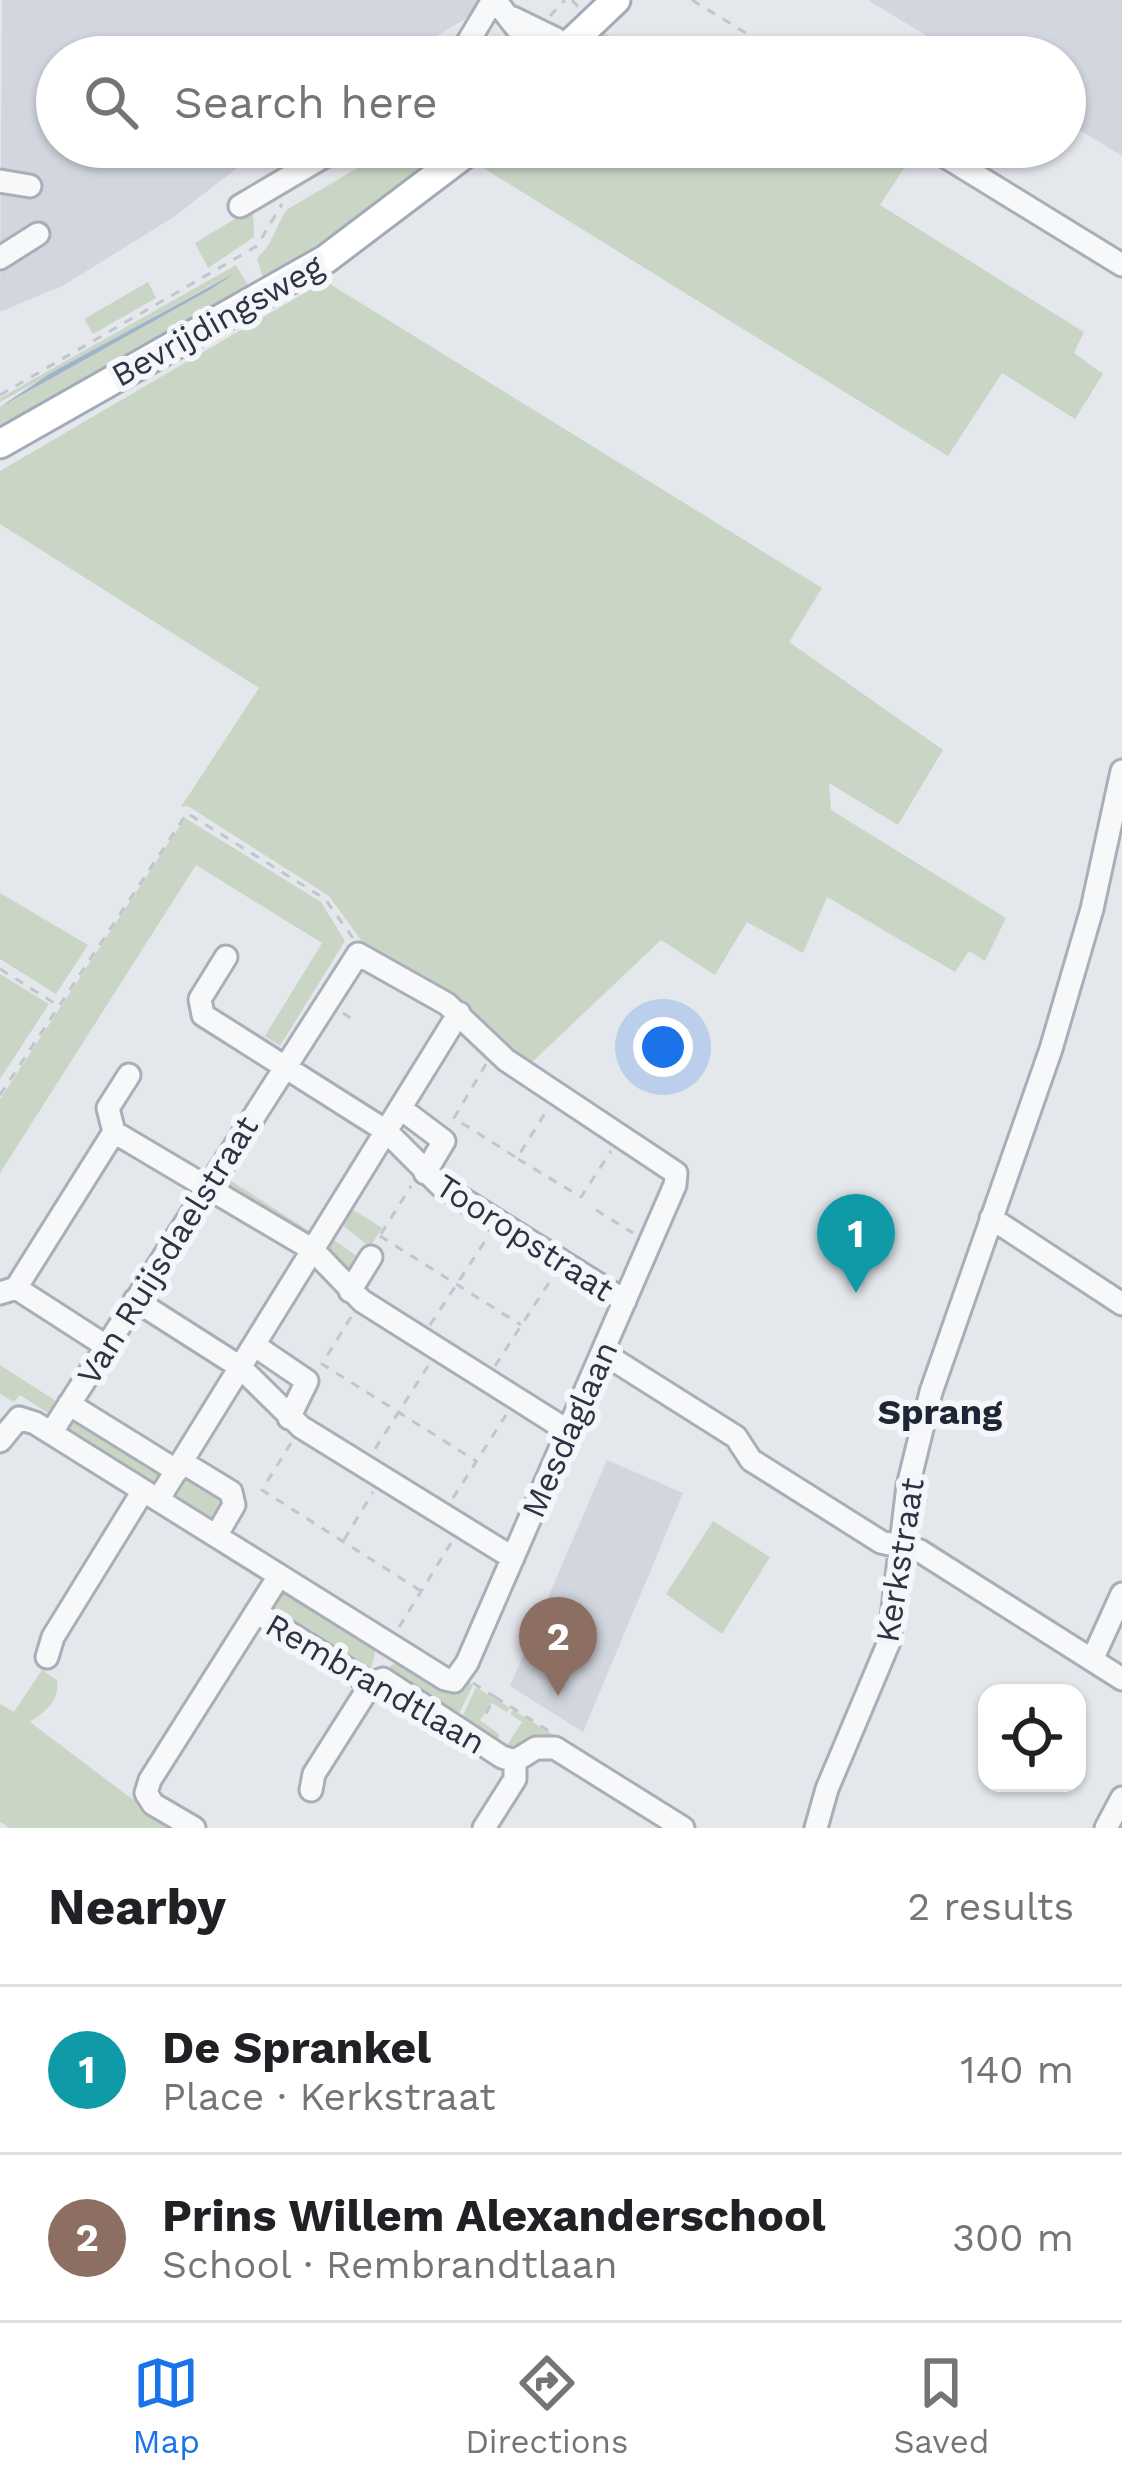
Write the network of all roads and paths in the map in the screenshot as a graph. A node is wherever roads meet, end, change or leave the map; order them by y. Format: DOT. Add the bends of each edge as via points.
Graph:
graph roads {
  1 [pos="494,0"];
  2 [pos="598,0"];
  3 [pos="616,0"];
  4 [pos="692,0"];
  5 [pos="472,36"];
  6 [pos="532,36"];
  7 [pos="566,36"];
  8 [pos="572,36"];
  9 [pos="750,36"];
  10 [pos="319,168"];
  11 [pos="442,168"];
  12 [pos="449,168"];
  13 [pos="964,168"];
  14 [pos="0,181"];
  15 [pos="30,186"];
  16 [pos="427,186"];
  17 [pos="284,202"];
  18 [pos="240,206"];
  19 [pos="38,234"];
  20 [pos="0,258"];
  21 [pos="1122,265"];
  22 [pos="0,395"];
  23 [pos="0,444"];
  24 [pos="1122,771"];
  25 [pos="363,954"];
  26 [pos="226,957"];
  27 [pos="0,969"];
  28 [pos="59,1006"];
  29 [pos="459,1013"];
  30 [pos="495,1050"];
  31 [pos="283,1066"];
  32 [pos="129,1075"];
  33 [pos="557,1093"];
  34 [pos="0,1095"];
  35 [pos="400,1108"];
  36 [pos="386,1131"];
  37 [pos="114,1132"];
  38 [pos="622,1134"];
  39 [pos="517,1158"];
  40 [pos="425,1173"];
  41 [pos="208,1185"];
  42 [pos="596,1210"];
  43 [pos="991,1218"];
  44 [pos="497,1221"];
  45 [pos="650,1243"];
  46 [pos="375,1246"];
  47 [pos="313,1250"];
  48 [pos="562,1262"];
  49 [pos="457,1285"];
  50 [pos="8,1290"];
  51 [pos="356,1296"];
  52 [pos="135,1300"];
  53 [pos="625,1301"];
  54 [pos="1122,1304"];
  55 [pos="521,1325"];
  56 [pos="430,1344"];
  57 [pos="254,1345"];
  58 [pos="106,1346"];
  59 [pos="603,1353"];
  60 [pos="240,1367"];
  61 [pos="487,1380"];
  62 [pos="517,1399"];
  63 [pos="69,1404"];
  64 [pos="398,1412"];
  65 [pos="295,1422"];
  66 [pos="568,1431"];
  67 [pos="51,1433"];
  68 [pos="0,1441"];
  69 [pos="476,1461"];
  70 [pos="179,1466"];
  71 [pos="374,1472"];
  72 [pos="151,1496"];
  73 [pos="452,1520"];
  74 [pos="216,1536"];
  75 [pos="343,1541"];
  76 [pos="903,1547"];
  77 [pos="513,1558"];
  78 [pos="279,1576"];
  79 [pos="421,1591"];
  80 [pos="1122,1594"];
  81 [pos="256,1612"];
  82 [pos="391,1646"];
  83 [pos="46,1658"];
  84 [pos="1092,1660"];
  85 [pos="458,1678"];
  86 [pos="1122,1679"];
  87 [pos="377,1682"];
  88 [pos="495,1697"];
  89 [pos="484,1717"];
  90 [pos="555,1748"];
  91 [pos="515,1761"];
  92 [pos="311,1790"];
  93 [pos="1122,1798"];
  94 [pos="194,1828"];
  95 [pos="484,1828"];
  96 [pos="683,1828"];
  97 [pos="816,1828"];
  98 [pos="1106,1828"];
  1 -- 5 [label="street"];
  1 -- 6 [label="street"];
  2 -- 7 [label="main road"];
  3 -- 8 [label="main road"];
  4 -- 9 [label="path"];
  10 -- 18 [label="street"];
  11 -- 16 [label="main road, Bevrijdingsweg"];
  12 -- 16 [label="main road, Bevrijdingsweg"];
  13 -- 21 [label="street"];
  14 -- 15 [label="street"];
  16 -- 23 [label="main road, Bevrijdingsweg" via="326,259"];
  17 -- 22 [label="path" via="257,246"];
  19 -- 20 [label="street"];
  24 -- 43 [label="street, Kerkstraat" via="1073,976"];
  25 -- 28 [label="path" via="326,899 187,813"];
  25 -- 29 [label="street"];
  25 -- 31 [label="street, Van Ruijsdaelstraat"];
  26 -- 31 [label="street" via="200,999 203,1016"];
  27 -- 28 [label="path"];
  28 -- 34 [label="path"];
  29 -- 30 [label="street"];
  29 -- 35 [label="street"];
  30 -- 33 [label="street"];
  30 -- 39 [label="path" via="454,1118"];
  31 -- 36 [label="street, Tooropstraat"];
  31 -- 41 [label="street, Van Ruijsdaelstraat"];
  32 -- 37 [label="street" via="108,1108"];
  33 -- 38 [label="street"];
  33 -- 39 [label="path"];
  35 -- 36 [label="street"];
  35 -- 40 [label="street, Tooropstraat" via="444,1141"];
  36 -- 40 [label="street, Tooropstraat"];
  36 -- 47 [label="street"];
  37 -- 41 [label="street"];
  37 -- 50 [label="street"];
  38 -- 39 [label="path" via="581,1197"];
  38 -- 45 [label="street, Mesdaglaan" via="676,1173"];
  40 -- 44 [label="street, Tooropstraat"];
  40 -- 46 [label="path"];
  41 -- 47 [label="street"];
  41 -- 52 [label="street, Van Ruijsdaelstraat"];
  42 -- 45 [label="path"];
  43 -- 54 [label="street"];
  43 -- 76 [label="street, Kerkstraat" via="931,1392"];
  44 -- 48 [label="street, Tooropstraat"];
  44 -- 49 [label="path"];
  45 -- 53 [label="street, Mesdaglaan"];
  46 -- 49 [label="path"];
  46 -- 51 [label="street"];
  47 -- 51 [label="street"];
  47 -- 57 [label="street"];
  48 -- 53 [label="street, Tooropstraat"];
  48 -- 55 [label="path"];
  49 -- 55 [label="path"];
  49 -- 56 [label="path"];
  50 -- 58 [label="street"];
  51 -- 56 [label="street"];
  51 -- 64 [label="path" via="322,1364"];
  52 -- 58 [label="street, Van Ruijsdaelstraat"];
  52 -- 60 [label="street"];
  53 -- 59 [label="street, Mesdaglaan"];
  55 -- 61 [label="path"];
  56 -- 61 [label="street"];
  56 -- 64 [label="path"];
  57 -- 60 [label="street"];
  57 -- 65 [label="street" via="307,1381"];
  58 -- 63 [label="street, Van Ruijsdaelstraat"];
  59 -- 66 [label="street, Mesdaglaan"];
  59 -- 76 [label="street" via="736,1437 751,1460 881,1542"];
  60 -- 65 [label="street"];
  60 -- 70 [label="street"];
  61 -- 62 [label="street"];
  62 -- 66 [label="street"];
  62 -- 69 [label="path"];
  63 -- 67 [label="street, Van Ruijsdaelstraat"];
  63 -- 70 [label="street"];
  64 -- 69 [label="path"];
  64 -- 71 [label="path"];
  65 -- 71 [label="street"];
  65 -- 75 [label="path" via="262,1490"];
  66 -- 77 [label="street, Mesdaglaan"];
  67 -- 68 [label="street" via="19,1418"];
  67 -- 72 [label="street, Rembrandtlaan"];
  69 -- 73 [label="path"];
  70 -- 72 [label="street"];
  70 -- 74 [label="street" via="231,1492 234,1505"];
  71 -- 73 [label="street"];
  71 -- 75 [label="path"];
  72 -- 74 [label="street, Rembrandtlaan"];
  72 -- 83 [label="street"];
  73 -- 77 [label="street"];
  73 -- 79 [label="path"];
  74 -- 78 [label="street, Rembrandtlaan"];
  75 -- 79 [label="path"];
  76 -- 84 [label="street" via="934,1558"];
  76 -- 97 [label="street, Kerkstraat" via="889,1642"];
  77 -- 85 [label="street, Mesdaglaan"];
  78 -- 81 [label="street"];
  78 -- 82 [label="street, Rembrandtlaan"];
  79 -- 82 [label="path"];
  80 -- 84 [label="street"];
  81 -- 87 [label="street, Rembrandtlaan"];
  81 -- 94 [label="street" via="146,1793"];
  82 -- 85 [label="street, Rembrandtlaan"];
  82 -- 87 [label="street"];
  84 -- 86 [label="street"];
  85 -- 88 [label="path"];
  87 -- 91 [label="street, Rembrandtlaan"];
  87 -- 92 [label="street"];
  88 -- 89 [label="path"];
  88 -- 90 [label="path" via="559,1737"];
  90 -- 91 [label="street, Rembrandtlaan"];
  90 -- 96 [label="street"];
  91 -- 95 [label="street" via="515,1779"];
  93 -- 98 [label="street"];
}
